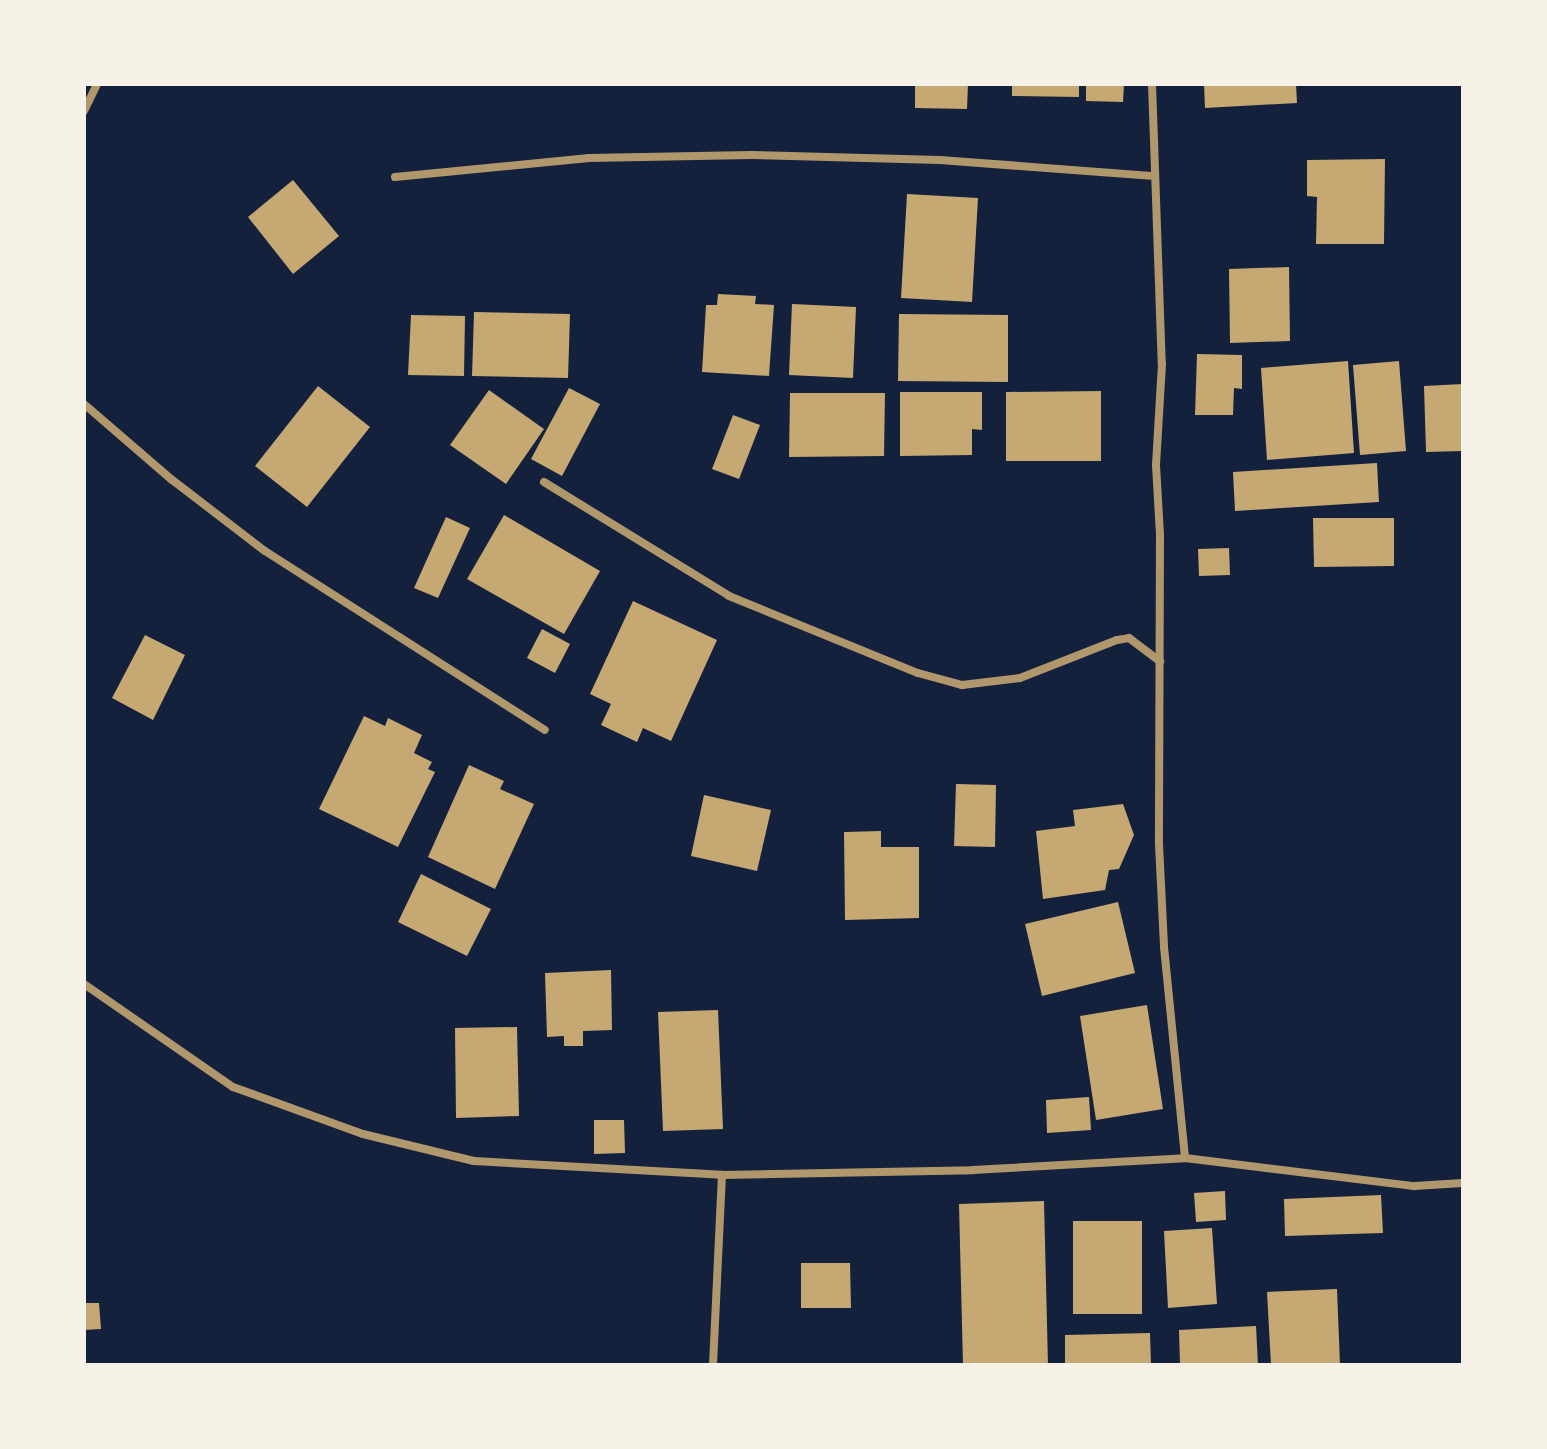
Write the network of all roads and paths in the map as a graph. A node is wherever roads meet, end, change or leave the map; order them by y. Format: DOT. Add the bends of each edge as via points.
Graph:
graph roads {
  1 [pos="97,84"];
  2 [pos="1152,84"];
  3 [pos="84,111"];
  4 [pos="1154,176"];
  5 [pos="395,177"];
  6 [pos="84,404"];
  7 [pos="544,482"];
  8 [pos="1160,661"];
  9 [pos="545,730"];
  10 [pos="84,984"];
  11 [pos="1185,1158"];
  12 [pos="722,1175"];
  13 [pos="1463,1183"];
  14 [pos="713,1365"];
  1 -- 3 [label="street"];
  2 -- 4 [label="street"];
  4 -- 5 [label="street" via="940,160 751,155 589,158"];
  4 -- 8 [label="street" via="1162,364 1156,465"];
  6 -- 9 [label="street" via="265,551"];
  7 -- 8 [label="street" via="729,596 918,673 962,685 1020,678 1129,638"];
  8 -- 11 [label="street" via="1164,947"];
  10 -- 12 [label="street" via="233,1087 363,1134 474,1161"];
  11 -- 12 [label="street" via="973,1170"];
  11 -- 13 [label="street" via="1414,1186"];
  12 -- 14 [label="street"];
}
